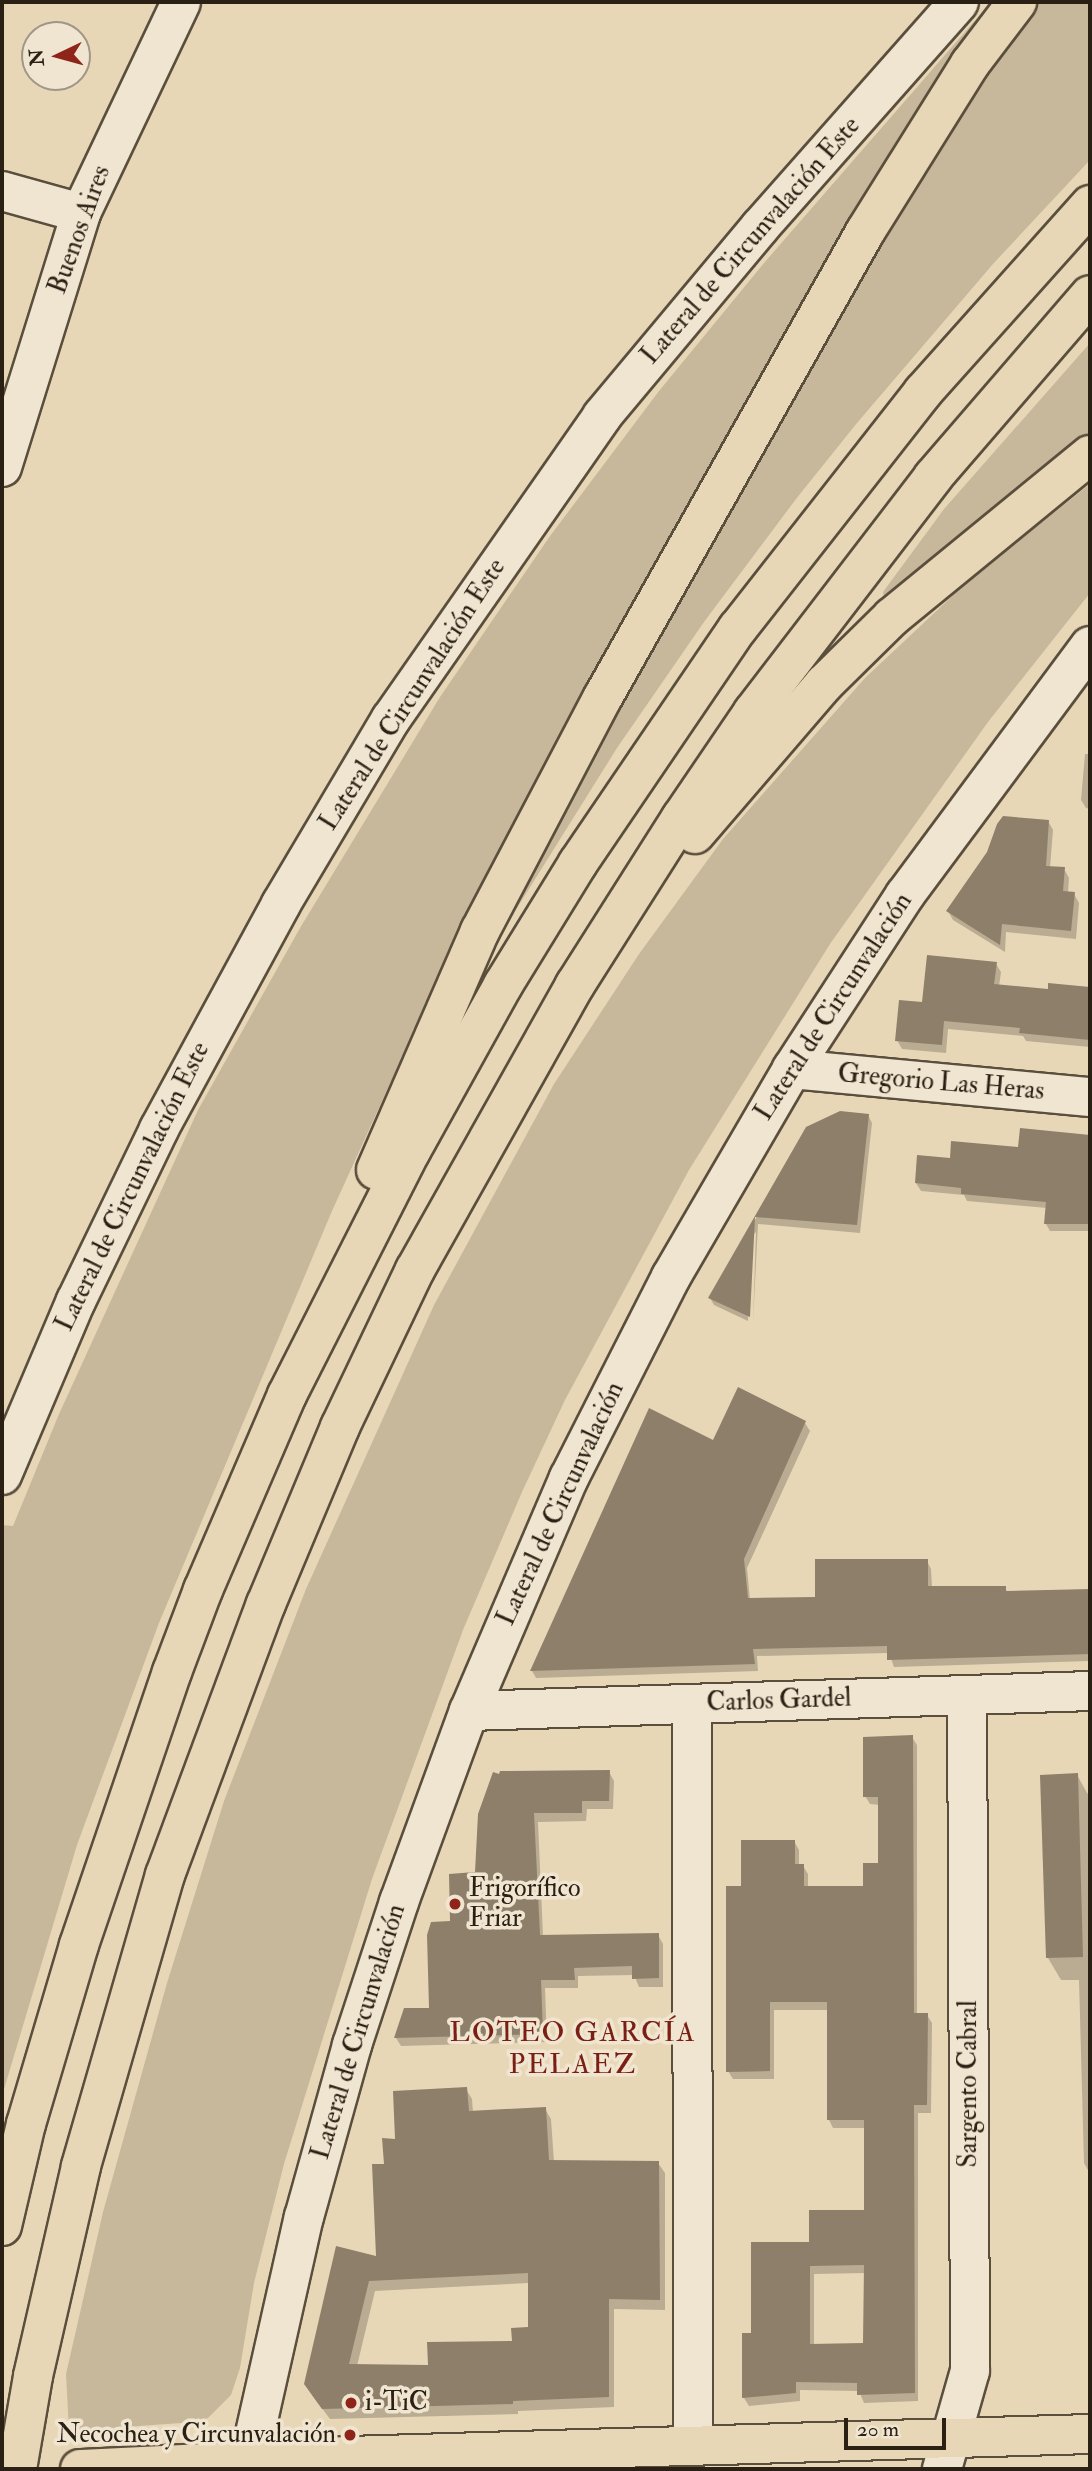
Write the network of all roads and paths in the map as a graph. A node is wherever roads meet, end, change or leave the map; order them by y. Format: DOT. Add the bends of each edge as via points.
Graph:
graph roads {
  1 [pos="181,2"];
  2 [pos="959,2"];
  3 [pos="1017,2"];
  4 [pos="2,191"];
  5 [pos="1090,205"];
  6 [pos="81,214"];
  7 [pos="1090,295"];
  8 [pos="1090,455"];
  9 [pos="2,467"];
  10 [pos="1090,646"];
  11 [pos="610,930"];
  12 [pos="792,1069"];
  13 [pos="1090,1097"];
  14 [pos="287,1395"];
  15 [pos="2,1475"];
  16 [pos="1090,1691"];
  17 [pos="967,1695"];
  18 [pos="692,1704"];
  19 [pos="468,1711"];
  20 [pos="2,2226"];
  21 [pos="1090,2434"];
  22 [pos="693,2446"];
  23 [pos="946,2454"];
  24 [pos="248,2465"];
  25 [pos="17,2469"];
  26 [pos="80,2469"];
  1 -- 6 [label="street, Buenos Aires"];
  2 -- 15 [label="street, Lateral de Circunvalación Este" via="760,227 602,416 391,719 287,893 183,1082 76,1301"];
  3 -- 14 [label="main road" via="970,64 865,232 552,793 480,931 429,1043"];
  4 -- 6 [label="street"];
  5 -- 14 [label="main road" via="872,454 738,628 617,802 503,985 417,1139"];
  6 -- 9 [label="street, Buenos Aires"];
  7 -- 11 [label="main road" via="933,477 814,629 688,807"];
  8 -- 11 [label="main road" via="892,617 824,684"];
  10 -- 12 [label="street, Lateral de Circunvalación" via="905,895"];
  11 -- 25 [label="main road" via="540,1043 415,1270 340,1427 241,1664 165,1874 126,2004 63,2237"];
  12 -- 13 [label="street, Gregorio Las Heras"];
  12 -- 19 [label="street, Lateral de Circunvalación" via="671,1277 569,1478"];
  14 -- 20 [label="main road" via="203,1590 141,1755 52,2035"];
  16 -- 17 [label="street, Carlos Gardel"];
  17 -- 18 [label="street, Carlos Gardel"];
  17 -- 23 [label="street, Sargento Cabral" via="970,2371"];
  18 -- 19 [label="street, Carlos Gardel"];
  18 -- 22 [label="street"];
  19 -- 24 [label="street, Lateral de Circunvalación" via="399,1902 331,2117 280,2313"];
  21 -- 23 [label="main road"];
  22 -- 23 [label="main road"];
  22 -- 24 [label="main road"];
  24 -- 26 [label="main road"];
}
